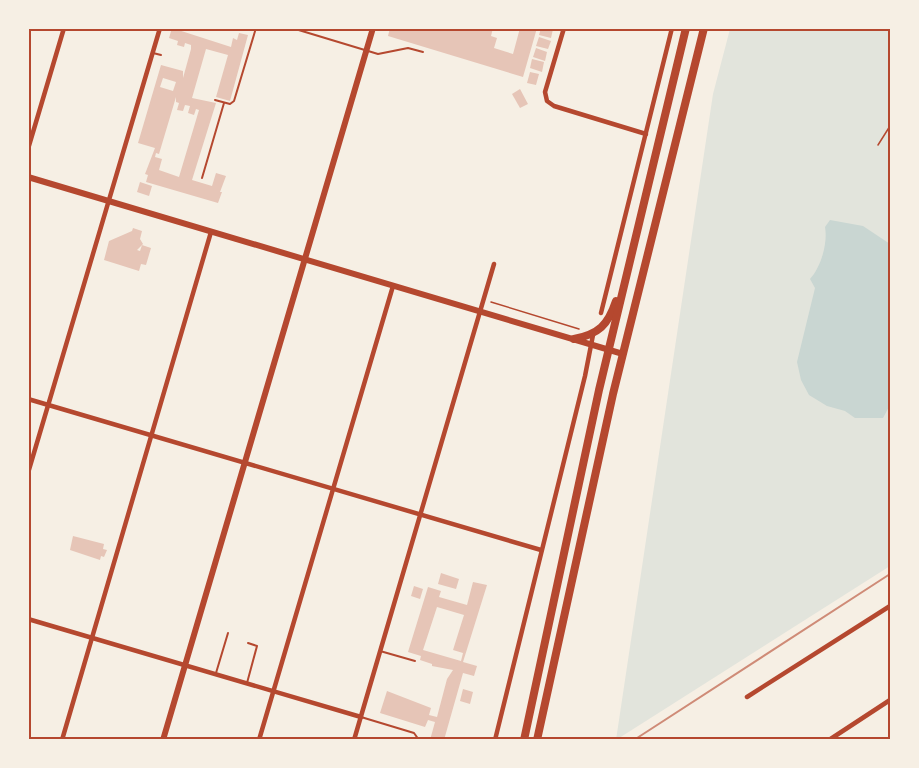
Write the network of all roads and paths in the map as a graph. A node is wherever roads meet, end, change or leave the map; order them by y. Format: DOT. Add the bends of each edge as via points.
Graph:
graph roads {
  1 [pos="64,28"];
  2 [pos="160,28"];
  3 [pos="256,28"];
  4 [pos="292,28"];
  5 [pos="374,28"];
  6 [pos="564,28"];
  7 [pos="672,28"];
  8 [pos="686,28"];
  9 [pos="704,28"];
  10 [pos="367,51"];
  11 [pos="423,52"];
  12 [pos="153,53"];
  13 [pos="161,55"];
  14 [pos="215,100"];
  15 [pos="224,103"];
  16 [pos="891,126"];
  17 [pos="646,134"];
  18 [pos="878,145"];
  19 [pos="28,149"];
  20 [pos="28,177"];
  21 [pos="202,178"];
  22 [pos="109,201"];
  23 [pos="211,232"];
  24 [pos="632,253"];
  25 [pos="305,259"];
  26 [pos="494,264"];
  27 [pos="393,286"];
  28 [pos="491,302"];
  29 [pos="480,312"];
  30 [pos="601,313"];
  31 [pos="586,330"];
  32 [pos="593,335"];
  33 [pos="574,339"];
  34 [pos="592,346"];
  35 [pos="609,350"];
  36 [pos="623,354"];
  37 [pos="28,399"];
  38 [pos="48,405"];
  39 [pos="151,435"];
  40 [pos="245,463"];
  41 [pos="28,473"];
  42 [pos="333,489"];
  43 [pos="420,514"];
  44 [pos="541,550"];
  45 [pos="891,606"];
  46 [pos="28,619"];
  47 [pos="228,633"];
  48 [pos="92,638"];
  49 [pos="248,643"];
  50 [pos="380,651"];
  51 [pos="415,661"];
  52 [pos="185,665"];
  53 [pos="216,674"];
  54 [pos="247,683"];
  55 [pos="273,691"];
  56 [pos="747,697"];
  57 [pos="891,700"];
  58 [pos="361,717"];
  59 [pos="62,740"];
  60 [pos="163,740"];
  61 [pos="259,740"];
  62 [pos="354,740"];
  63 [pos="419,740"];
  64 [pos="495,740"];
  65 [pos="524,740"];
  66 [pos="537,740"];
  67 [pos="830,740"];
  1 -- 19 [label="street"];
  2 -- 12 [label="street"];
  3 -- 15 [label="lane" via="235,99"];
  4 -- 10 [label="lane"];
  5 -- 10 [label="street"];
  6 -- 17 [label="street" via="545,92 548,103"];
  7 -- 17 [label="street"];
  8 -- 24 [label="main road"];
  9 -- 36 [label="main road"];
  10 -- 11 [label="lane" via="381,54 408,48"];
  10 -- 25 [label="street"];
  12 -- 13 [label="lane"];
  12 -- 22 [label="street"];
  14 -- 15 [label="lane"];
  15 -- 21 [label="lane"];
  16 -- 18 [label="path"];
  17 -- 30 [label="street"];
  20 -- 22 [label="street"];
  22 -- 23 [label="street"];
  22 -- 38 [label="street"];
  23 -- 25 [label="street"];
  23 -- 39 [label="street"];
  24 -- 32 [label="main road" via="611,317"];
  24 -- 35 [label="main road"];
  25 -- 27 [label="street"];
  25 -- 40 [label="street"];
  26 -- 29 [label="street"];
  27 -- 29 [label="street"];
  27 -- 42 [label="street"];
  28 -- 31 [label="path"];
  29 -- 33 [label="street"];
  29 -- 43 [label="street"];
  32 -- 33 [label="main road"];
  32 -- 34 [label="street"];
  33 -- 34 [label="street"];
  34 -- 35 [label="street"];
  34 -- 44 [label="street"];
  35 -- 36 [label="street"];
  35 -- 65 [label="main road"];
  36 -- 66 [label="main road"];
  37 -- 38 [label="street"];
  38 -- 39 [label="street"];
  38 -- 41 [label="street"];
  39 -- 40 [label="street"];
  39 -- 48 [label="street"];
  40 -- 42 [label="street"];
  40 -- 52 [label="street"];
  42 -- 43 [label="street"];
  42 -- 55 [label="street"];
  43 -- 44 [label="street"];
  43 -- 50 [label="street"];
  44 -- 64 [label="street"];
  45 -- 56 [label="street"];
  46 -- 48 [label="street"];
  47 -- 53 [label="lane"];
  48 -- 52 [label="street"];
  48 -- 59 [label="street"];
  49 -- 54 [label="lane" via="257,646"];
  50 -- 51 [label="lane"];
  50 -- 58 [label="street"];
  52 -- 53 [label="street"];
  52 -- 60 [label="street"];
  53 -- 54 [label="street"];
  54 -- 55 [label="street"];
  55 -- 58 [label="street"];
  55 -- 61 [label="street"];
  57 -- 67 [label="street"];
  58 -- 62 [label="street"];
  58 -- 63 [label="lane" via="414,733"];
}
